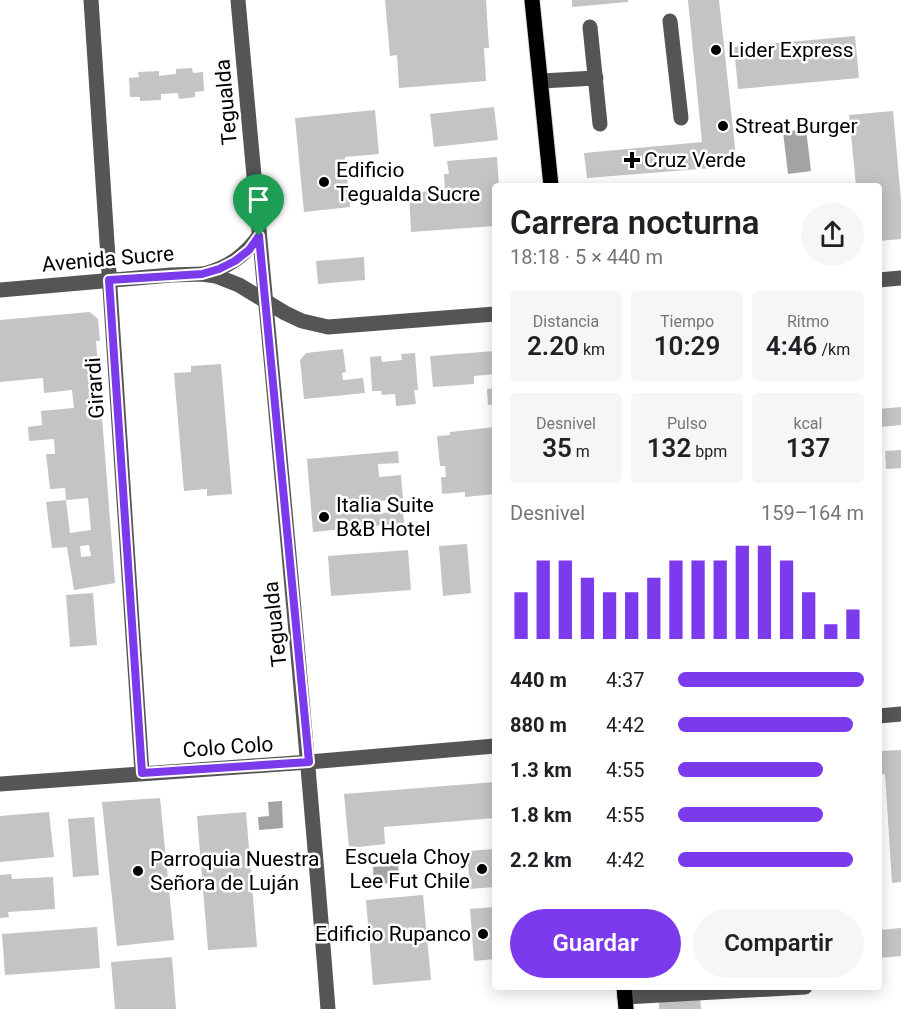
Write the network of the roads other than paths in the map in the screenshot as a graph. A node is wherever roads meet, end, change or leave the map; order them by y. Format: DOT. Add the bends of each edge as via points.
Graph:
graph roads {
  1 [pos="91,0"];
  2 [pos="238,0"];
  3 [pos="532,0"];
  4 [pos="670,21"];
  5 [pos="590,27"];
  6 [pos="596,78"];
  7 [pos="540,81"];
  8 [pos="681,118"];
  9 [pos="600,124"];
  10 [pos="551,183"];
  11 [pos="259,236"];
  12 [pos="202,274"];
  13 [pos="901,278"];
  14 [pos="109,280"];
  15 [pos="882,280"];
  16 [pos="0,290"];
  17 [pos="265,301"];
  18 [pos="492,314"];
  19 [pos="901,714"];
  20 [pos="882,716"];
  21 [pos="492,746"];
  22 [pos="309,762"];
  23 [pos="142,773"];
  24 [pos="0,784"];
  25 [pos="756,990"];
  26 [pos="625,998"];
  27 [pos="328,1009"];
  1 -- 14 [label="street, Girardi"];
  2 -- 11 [label="street, Tegualda"];
  3 -- 7 [label="main road"];
  4 -- 8 [label="street"];
  5 -- 6 [label="street"];
  6 -- 7 [label="street"];
  6 -- 9 [label="street"];
  7 -- 10 [label="main road"];
  11 -- 12 [label="street" via="235,261"];
  11 -- 17 [label="street, Tegualda"];
  12 -- 14 [label="street, Avenida Sucre"];
  12 -- 17 [label="street, Avenida Sucre" via="228,280"];
  13 -- 15 [label="street"];
  14 -- 16 [label="street, Avenida Sucre"];
  14 -- 23 [label="street, Girardi"];
  17 -- 18 [label="street, Avenida Sucre" via="302,321 327,327"];
  17 -- 22 [label="street, Tegualda"];
  19 -- 20 [label="street"];
  21 -- 22 [label="street, Colo Colo"];
  22 -- 23 [label="street, Colo Colo"];
  22 -- 27 [label="street, Tegualda"];
  23 -- 24 [label="street, Colo Colo"];
  25 -- 26 [label="street"];
}
